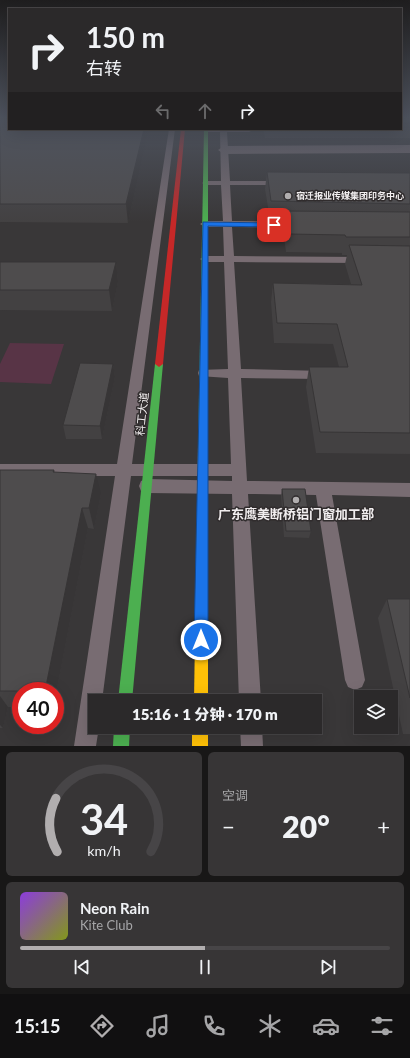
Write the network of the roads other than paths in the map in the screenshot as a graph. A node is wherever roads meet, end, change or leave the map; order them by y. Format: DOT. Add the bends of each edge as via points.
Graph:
graph roads {
  1 [pos="169,153"];
  2 [pos="181,153"];
  3 [pos="206,153"];
  4 [pos="224,153"];
  5 [pos="206,183"];
  6 [pos="226,183"];
  7 [pos="290,183"];
  8 [pos="205,224"];
  9 [pos="228,224"];
  10 [pos="307,225"];
  11 [pos="205,259"];
  12 [pos="230,259"];
  13 [pos="371,260"];
  14 [pos="204,373"];
  15 [pos="235,373"];
  16 [pos="324,374"];
  17 [pos="0,470"];
  18 [pos="124,470"];
  19 [pos="148,470"];
  20 [pos="203,470"];
  21 [pos="240,470"];
  22 [pos="147,486"];
  23 [pos="202,487"];
  24 [pos="240,488"];
  25 [pos="323,489"];
  26 [pos="410,490"];
  27 [pos="355,680"];
  28 [pos="126,694"];
  29 [pos="200,694"];
  30 [pos="250,694"];
  31 [pos="121,734"];
  32 [pos="200,734"];
  33 [pos="251,734"];
  34 [pos="85,746"];
  35 [pos="120,746"];
  36 [pos="200,746"];
  37 [pos="252,746"];
  1 -- 18 [label="lane"];
  2 -- 19 [label="street, 科工大道"];
  3 -- 5 [label="street"];
  4 -- 6 [label="lane"];
  5 -- 6 [label="lane"];
  5 -- 8 [label="street"];
  6 -- 7 [label="lane"];
  6 -- 9 [label="lane"];
  8 -- 9 [label="lane"];
  8 -- 11 [label="street"];
  9 -- 10 [label="lane"];
  9 -- 12 [label="lane"];
  11 -- 12 [label="lane"];
  11 -- 14 [label="street"];
  12 -- 13 [label="lane"];
  12 -- 15 [label="lane"];
  14 -- 15 [label="lane"];
  14 -- 20 [label="street"];
  15 -- 16 [label="lane"];
  15 -- 21 [label="lane"];
  17 -- 18 [label="lane"];
  18 -- 19 [label="lane"];
  18 -- 34 [label="lane"];
  19 -- 20 [label="lane"];
  19 -- 22 [label="street, 科工大道"];
  20 -- 21 [label="lane"];
  20 -- 23 [label="street"];
  21 -- 24 [label="lane"];
  22 -- 23 [label="lane"];
  22 -- 28 [label="street, 科工大道"];
  23 -- 24 [label="lane"];
  23 -- 29 [label="street"];
  24 -- 25 [label="lane"];
  24 -- 30 [label="lane"];
  25 -- 26 [label="lane"];
  25 -- 27 [label="lane"];
  31 -- 35 [label="street"];
  32 -- 36 [label="street"];
  33 -- 37 [label="lane"];
}
